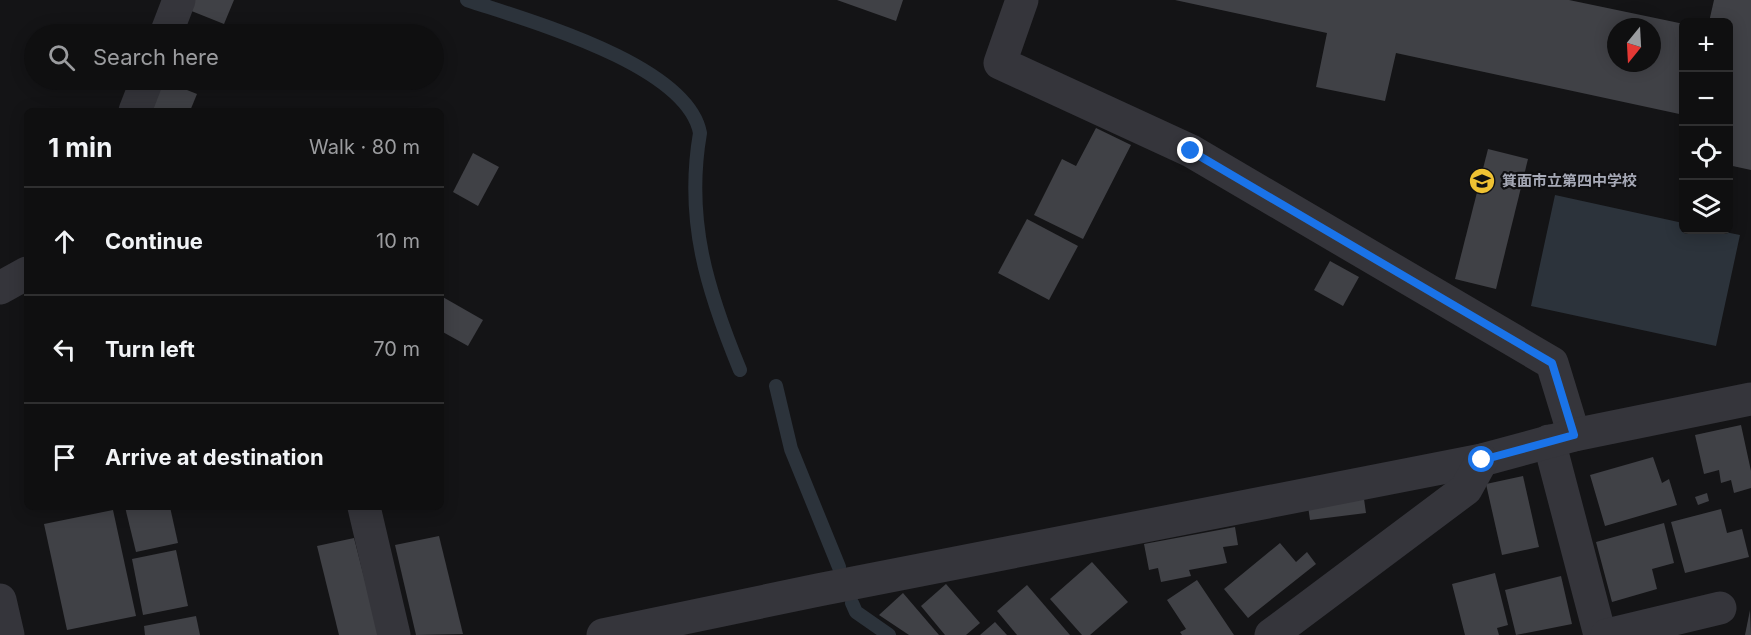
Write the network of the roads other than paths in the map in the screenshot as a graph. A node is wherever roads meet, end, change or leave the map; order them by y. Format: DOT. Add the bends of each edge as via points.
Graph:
graph roads {
  1 [pos="179,0"];
  2 [pos="1022,0"];
  3 [pos="170,24"];
  4 [pos="143,90"];
  5 [pos="136,108"];
  6 [pos="24,275"];
  7 [pos="0,288"];
  8 [pos="1751,399"];
  9 [pos="1562,438"];
  10 [pos="1482,460"];
  11 [pos="365,510"];
  12 [pos="0,600"];
  13 [pos="1720,608"];
  14 [pos="8,635"];
  15 [pos="394,635"];
  16 [pos="603,635"];
  17 [pos="1271,635"];
  18 [pos="1600,635"];
  19 [pos="1607,635"];
  1 -- 3 [label="street"];
  2 -- 9 [label="street" via="1000,63 1191,151 1552,363"];
  4 -- 5 [label="street"];
  6 -- 7 [label="street"];
  8 -- 9 [label="street"];
  9 -- 10 [label="street"];
  9 -- 18 [label="street"];
  10 -- 16 [label="street"];
  10 -- 17 [label="street" via="1466,489"];
  11 -- 15 [label="street"];
  12 -- 14 [label="street"];
  13 -- 19 [label="street"];
}
